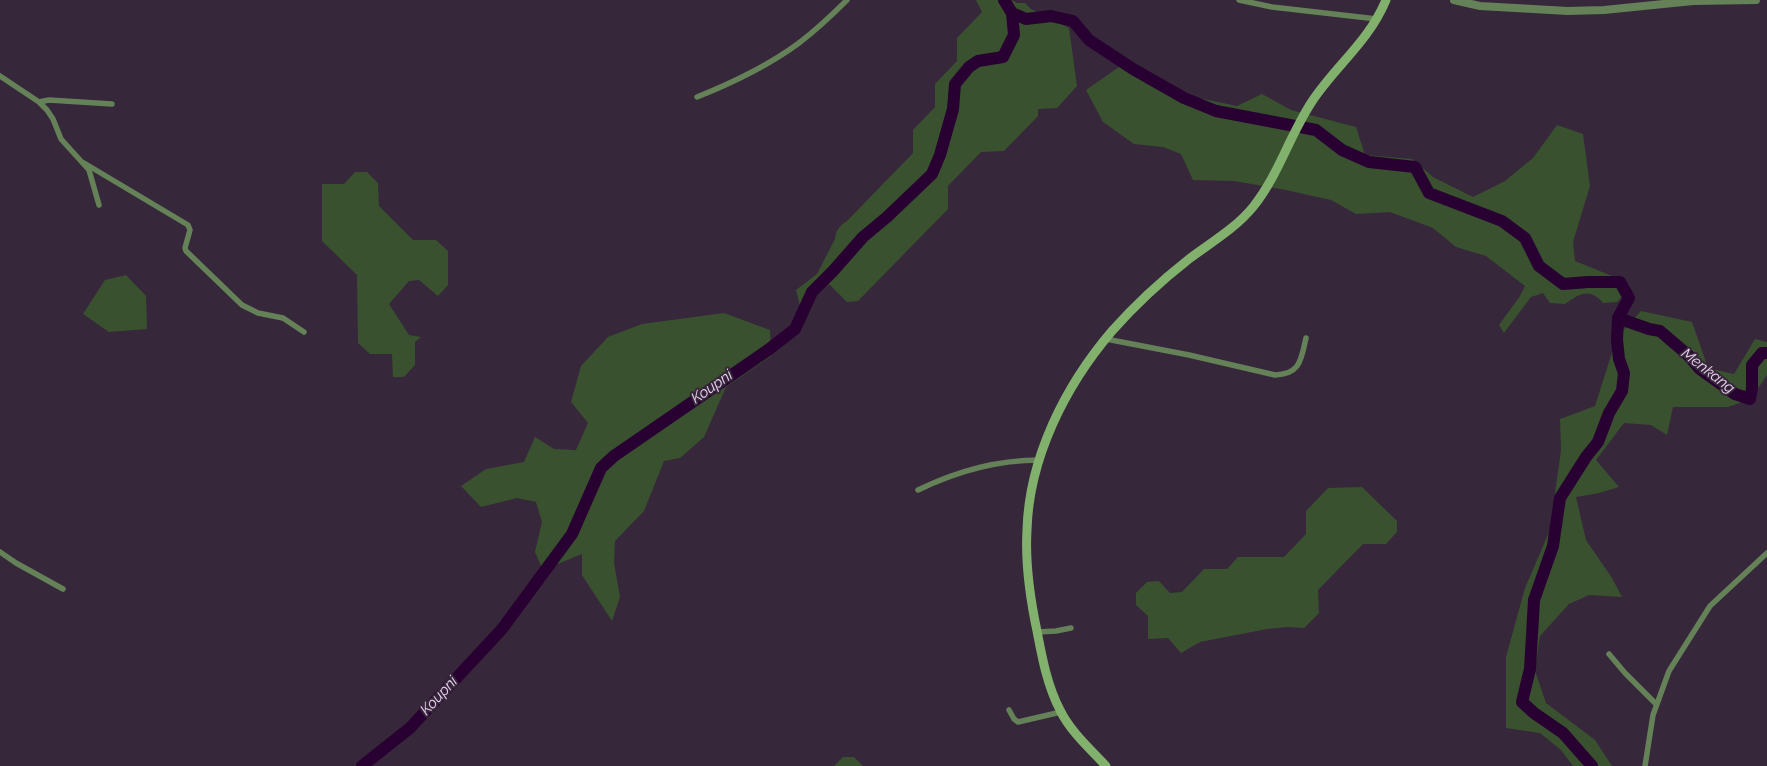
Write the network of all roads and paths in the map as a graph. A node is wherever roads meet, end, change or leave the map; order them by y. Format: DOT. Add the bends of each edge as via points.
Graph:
graph roads {
  1 [pos="848,0"];
  2 [pos="1239,0"];
  3 [pos="1386,0"];
  4 [pos="1454,0"];
  5 [pos="1756,0"];
  6 [pos="1377,19"];
  7 [pos="0,76"];
  8 [pos="697,97"];
  9 [pos="39,102"];
  10 [pos="112,104"];
  11 [pos="84,163"];
  12 [pos="99,205"];
  13 [pos="304,332"];
  14 [pos="1306,338"];
  15 [pos="1106,339"];
  16 [pos="1040,460"];
  17 [pos="918,490"];
  18 [pos="0,552"];
  19 [pos="1767,553"];
  20 [pos="64,589"];
  21 [pos="1071,628"];
  22 [pos="1037,632"];
  23 [pos="1608,654"];
  24 [pos="1656,704"];
  25 [pos="1009,710"];
  26 [pos="1060,712"];
  27 [pos="1106,766"];
  28 [pos="1645,766"];
  1 -- 8 [label="street" via="798,44 728,84"];
  2 -- 6 [label="street"];
  3 -- 6 [label="main road"];
  4 -- 5 [label="street" via="1480,6 1568,11 1693,1"];
  6 -- 15 [label="main road" via="1302,116 1276,170 1253,207 1240,221 1169,276"];
  7 -- 9 [label="street"];
  9 -- 10 [label="street"];
  9 -- 11 [label="street" via="53,119 61,139"];
  11 -- 12 [label="street" via="92,176"];
  11 -- 13 [label="street" via="188,225 186,251 242,305 258,313 283,318"];
  14 -- 15 [label="street" via="1300,362 1294,370 1275,375"];
  15 -- 16 [label="main road" via="1065,399"];
  16 -- 17 [label="street" via="1022,460 960,472"];
  16 -- 22 [label="main road" via="1034,476 1027,530 1028,580"];
  18 -- 20 [label="street"];
  19 -- 24 [label="street" via="1707,611 1669,672"];
  21 -- 22 [label="street"];
  22 -- 26 [label="main road" via="1047,676"];
  23 -- 24 [label="street"];
  24 -- 28 [label="street"];
  25 -- 26 [label="street" via="1018,722"];
  26 -- 27 [label="main road"];
}
